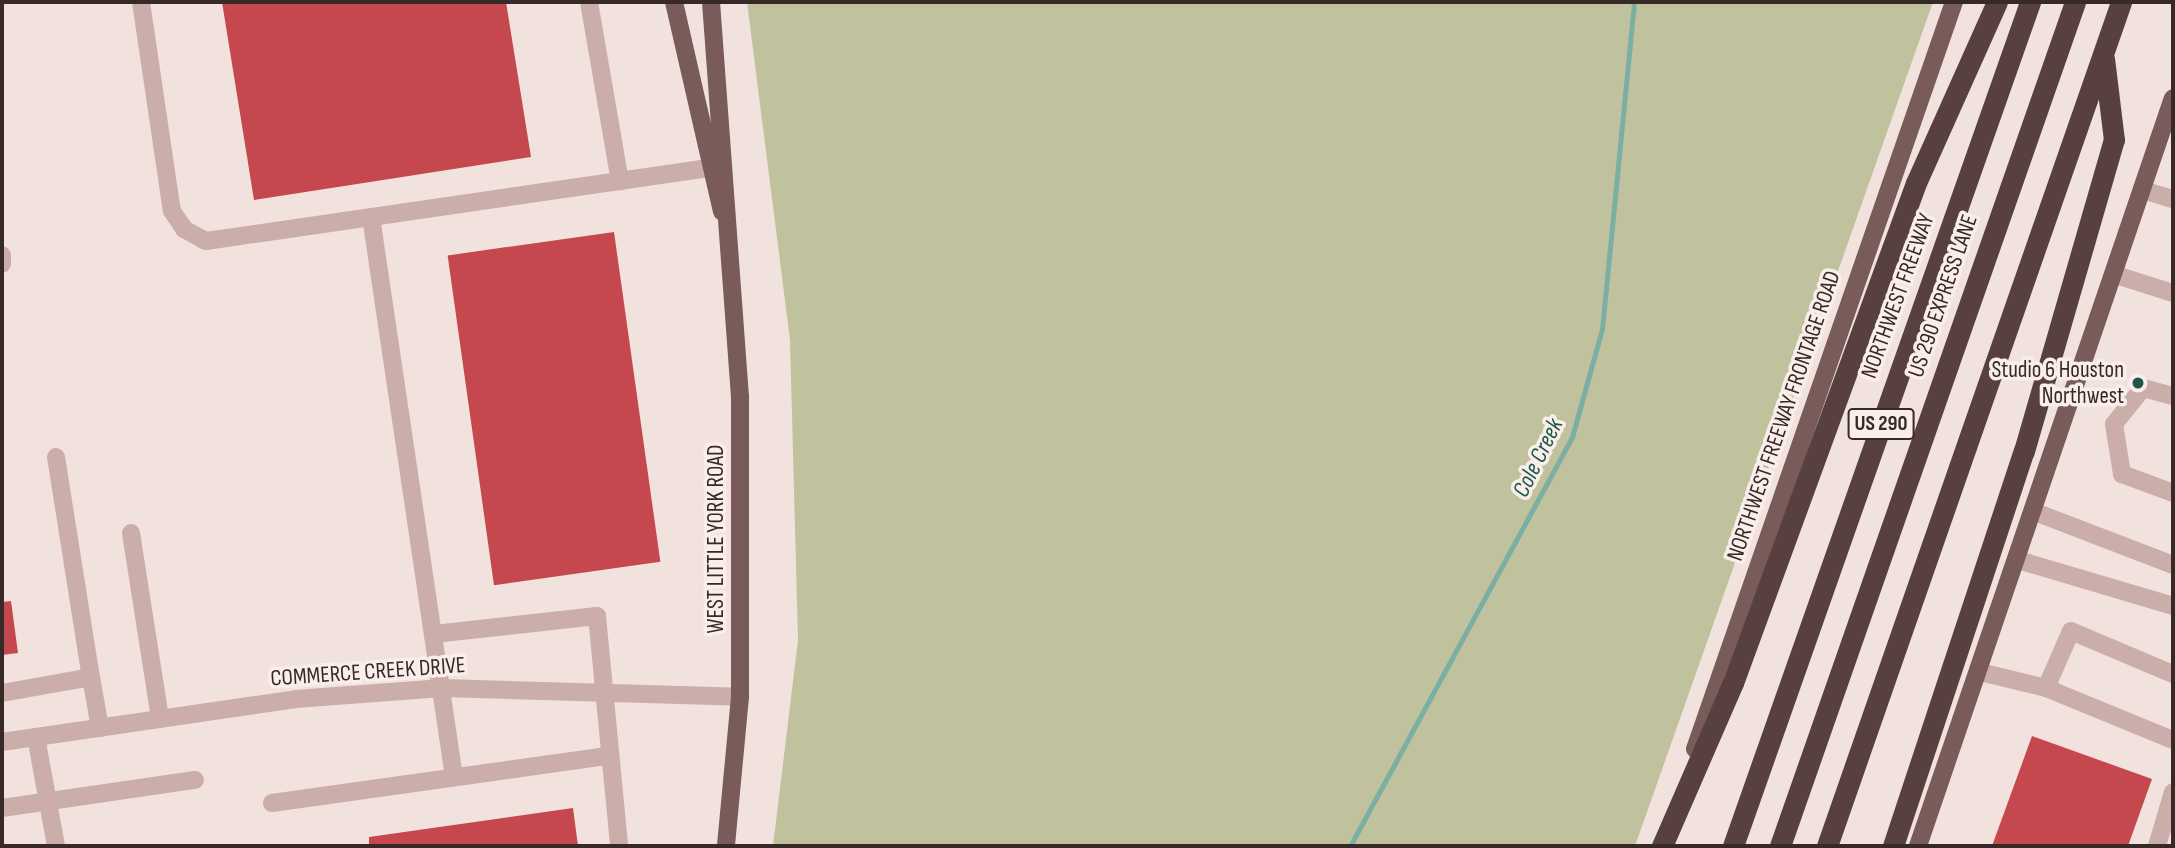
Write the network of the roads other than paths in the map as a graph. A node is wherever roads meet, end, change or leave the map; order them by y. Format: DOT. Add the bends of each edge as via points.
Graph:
graph roads {
  1 [pos="141,2"];
  2 [pos="589,2"];
  3 [pos="674,2"];
  4 [pos="711,2"];
  5 [pos="1954,2"];
  6 [pos="1997,2"];
  7 [pos="2031,2"];
  8 [pos="2075,2"];
  9 [pos="2121,2"];
  10 [pos="2103,53"];
  11 [pos="2173,99"];
  12 [pos="709,168"];
  13 [pos="620,181"];
  14 [pos="2143,190"];
  15 [pos="2173,199"];
  16 [pos="371,217"];
  17 [pos="728,232"];
  18 [pos="2,255"];
  19 [pos="2,264"];
  20 [pos="2116,275"];
  21 [pos="2173,293"];
  22 [pos="2173,397"];
  23 [pos="57,457"];
  24 [pos="2173,493"];
  25 [pos="2035,512"];
  26 [pos="131,533"];
  27 [pos="2018,560"];
  28 [pos="2173,565"];
  29 [pos="2173,606"];
  30 [pos="434,634"];
  31 [pos="1980,672"];
  32 [pos="2173,674"];
  33 [pos="91,677"];
  34 [pos="443,688"];
  35 [pos="2046,688"];
  36 [pos="600,692"];
  37 [pos="2,693"];
  38 [pos="740,697"];
  39 [pos="160,719"];
  40 [pos="100,728"];
  41 [pos="36,737"];
  42 [pos="2173,740"];
  43 [pos="2,743"];
  44 [pos="608,756"];
  45 [pos="454,777"];
  46 [pos="195,780"];
  47 [pos="2173,792"];
  48 [pos="48,802"];
  49 [pos="272,803"];
  50 [pos="2,808"];
  51 [pos="56,846"];
  52 [pos="619,846"];
  53 [pos="726,846"];
  54 [pos="1661,846"];
  55 [pos="1733,846"];
  56 [pos="1780,846"];
  57 [pos="1827,846"];
  58 [pos="1893,846"];
  59 [pos="1918,846"];
  60 [pos="2157,846"];
  1 -- 16 [label="street" via="173,211 184,229 206,241"];
  2 -- 13 [label="street"];
  3 -- 12 [label="main road, WEST LITTLE YORK ROAD"];
  4 -- 17 [label="main road, WEST LITTLE YORK ROAD"];
  5 -- 54 [label="main road, NORTHWEST FREEWAY FRONTAGE ROAD"];
  6 -- 54 [label="highway" via="1916,183 1732,682"];
  7 -- 55 [label="highway, NORTHWEST FREEWAY / US 290"];
  8 -- 56 [label="highway, US 290 EXPRESS LANE"];
  9 -- 10 [label="highway"];
  10 -- 57 [label="highway"];
  10 -- 58 [label="highway" via="2114,140 2024,451"];
  11 -- 14 [label="main road"];
  12 -- 13 [label="street"];
  12 -- 17 [label="main road, WEST LITTLE YORK ROAD"];
  13 -- 16 [label="street"];
  14 -- 15 [label="street"];
  14 -- 20 [label="main road"];
  16 -- 30 [label="street"];
  17 -- 38 [label="main road, WEST LITTLE YORK ROAD" via="740,398"];
  18 -- 19 [label="street"];
  20 -- 21 [label="street"];
  20 -- 25 [label="main road"];
  22 -- 24 [label="street" via="2143,388 2114,424 2122,474"];
  23 -- 33 [label="street"];
  25 -- 27 [label="main road"];
  25 -- 28 [label="street"];
  26 -- 39 [label="street"];
  27 -- 29 [label="street"];
  27 -- 31 [label="main road"];
  30 -- 34 [label="street"];
  30 -- 36 [label="street" via="597,616"];
  31 -- 35 [label="street"];
  31 -- 59 [label="main road"];
  32 -- 35 [label="street" via="2071,631"];
  33 -- 37 [label="street"];
  33 -- 40 [label="street"];
  34 -- 36 [label="street, COMMERCE CREEK DRIVE"];
  34 -- 39 [label="street, COMMERCE CREEK DRIVE"];
  34 -- 45 [label="street"];
  35 -- 42 [label="street"];
  36 -- 38 [label="street, COMMERCE CREEK DRIVE"];
  36 -- 44 [label="street"];
  38 -- 53 [label="main road, WEST LITTLE YORK ROAD"];
  39 -- 40 [label="street, COMMERCE CREEK DRIVE"];
  40 -- 41 [label="street, COMMERCE CREEK DRIVE"];
  41 -- 43 [label="street, COMMERCE CREEK DRIVE"];
  41 -- 48 [label="street"];
  44 -- 45 [label="street"];
  44 -- 52 [label="street"];
  45 -- 49 [label="street"];
  46 -- 48 [label="street"];
  47 -- 60 [label="street"];
  48 -- 50 [label="street"];
  48 -- 51 [label="street"];
}
